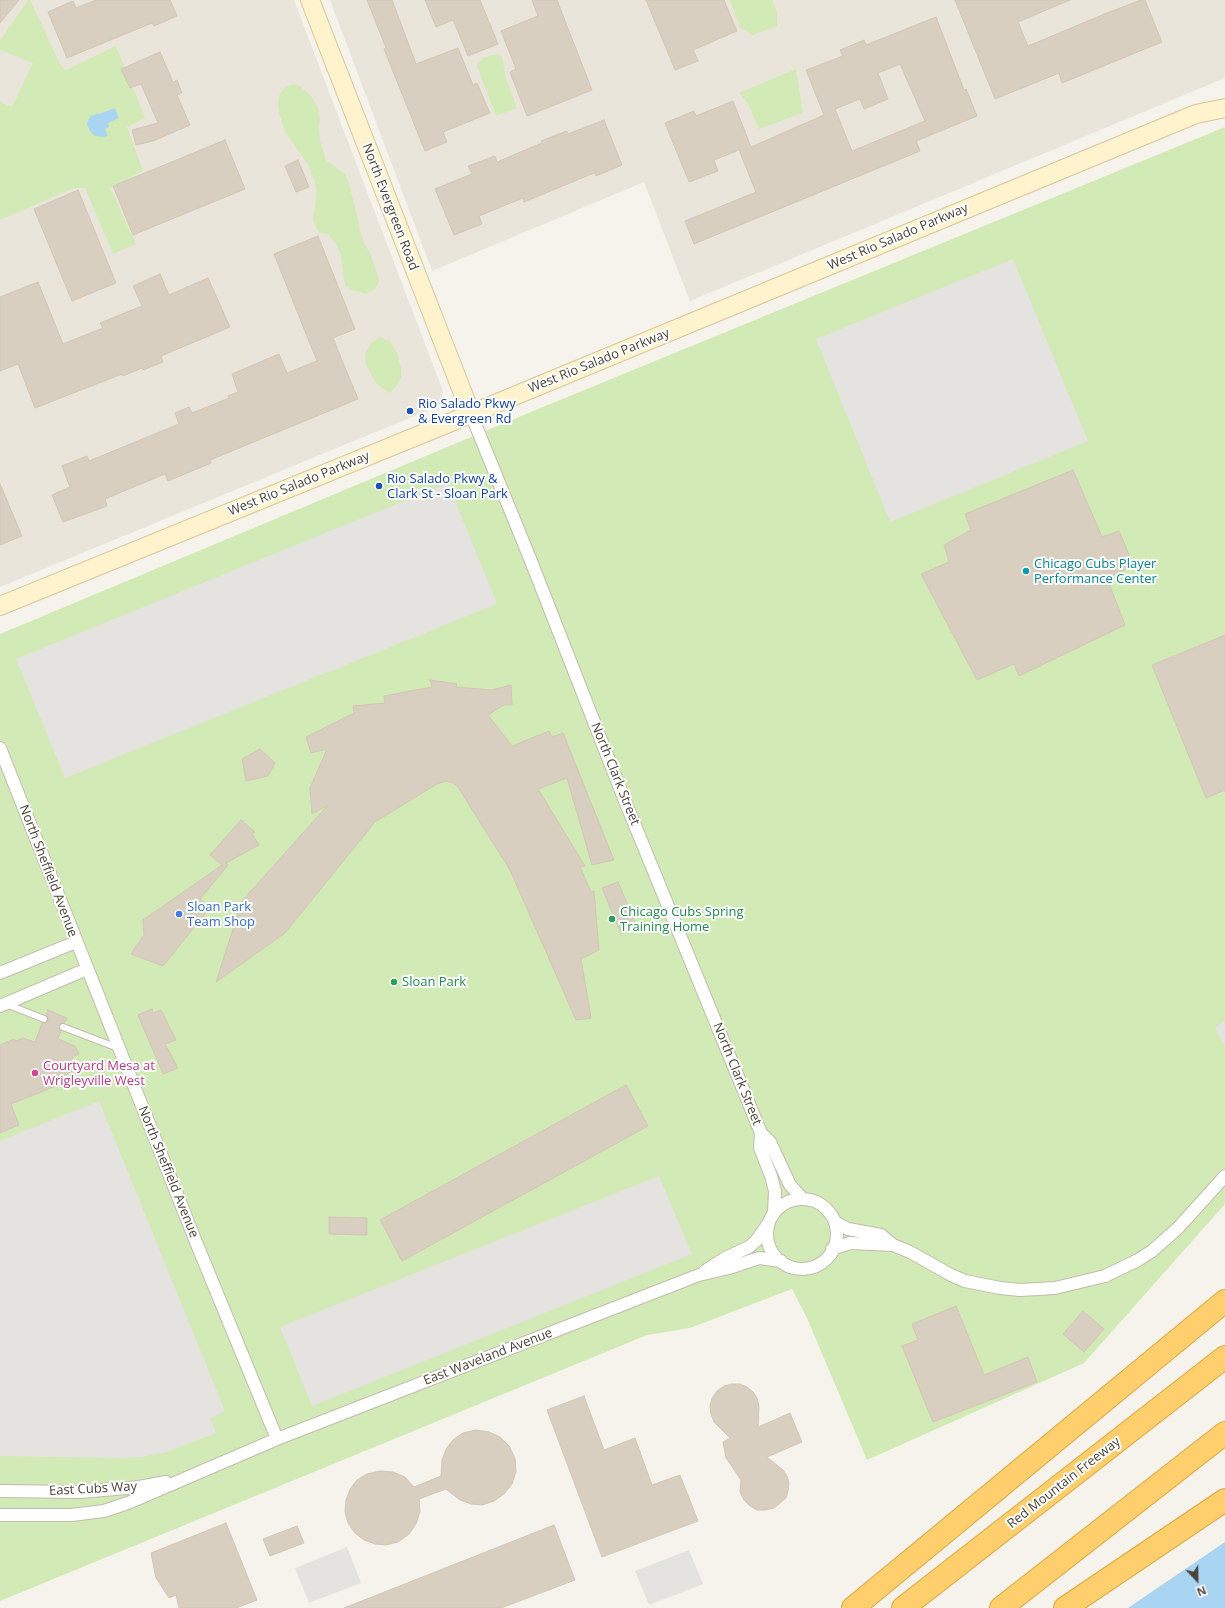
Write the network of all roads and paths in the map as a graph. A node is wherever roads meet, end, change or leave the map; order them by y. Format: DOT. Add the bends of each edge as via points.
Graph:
graph roads {
  1 [pos="310,0"];
  2 [pos="1225,94"];
  3 [pos="1225,108"];
  4 [pos="1196,114"];
  5 [pos="472,414"];
  6 [pos="0,606"];
  7 [pos="0,748"];
  8 [pos="76,942"];
  9 [pos="87,969"];
  10 [pos="0,973"];
  11 [pos="2,1005"];
  12 [pos="44,1019"];
  13 [pos="63,1027"];
  14 [pos="118,1048"];
  15 [pos="761,1133"];
  16 [pos="1225,1176"];
  17 [pos="803,1199"];
  18 [pos="774,1213"];
  19 [pos="835,1222"];
  20 [pos="768,1224"];
  21 [pos="893,1245"];
  22 [pos="832,1250"];
  23 [pos="781,1262"];
  24 [pos="699,1275"];
  25 [pos="1221,1304"];
  26 [pos="1225,1357"];
  27 [pos="1225,1433"];
  28 [pos="277,1440"];
  29 [pos="185,1479"];
  30 [pos="0,1491"];
  31 [pos="1225,1500"];
  32 [pos="0,1514"];
  33 [pos="853,1608"];
  34 [pos="903,1608"];
  35 [pos="1001,1608"];
  36 [pos="1065,1608"];
  1 -- 5 [label="main road, North Evergreen Road"];
  2 -- 4 [label="main road"];
  3 -- 4 [label="main road"];
  4 -- 5 [label="main road, West Rio Salado Parkway"];
  5 -- 6 [label="main road, West Rio Salado Parkway"];
  5 -- 15 [label="street, North Clark Street" via="625,801"];
  7 -- 8 [label="street, North Sheffield Avenue"];
  8 -- 9 [label="street, North Sheffield Avenue"];
  8 -- 10 [label="street"];
  9 -- 11 [label="street"];
  9 -- 14 [label="street, North Sheffield Avenue"];
  11 -- 12 [label="lane"];
  13 -- 14 [label="lane"];
  14 -- 28 [label="street, North Sheffield Avenue"];
  15 -- 17 [label="street, North Clark Street" via="770,1142 790,1185"];
  15 -- 18 [label="street, North Clark Street" via="760,1148 775,1191"];
  16 -- 21 [label="street" via="1178,1228 1152,1251 1105,1276 1055,1288 1020,1290 964,1280"];
  17 -- 18 [label="street" via="789,1201"];
  17 -- 19 [label="street" via="822,1205"];
  18 -- 20 [label="street"];
  19 -- 21 [label="street" via="848,1228 880,1234"];
  19 -- 22 [label="street" via="836,1235"];
  20 -- 23 [label="street" via="769,1245"];
  20 -- 24 [label="street, East Waveland Avenue" via="749,1247 725,1258"];
  21 -- 22 [label="street" via="850,1243"];
  22 -- 23 [label="street" via="825,1259 809,1268 797,1268"];
  23 -- 24 [label="street, East Waveland Avenue" via="759,1258"];
  24 -- 28 [label="street, East Waveland Avenue"];
  25 -- 33 [label="highway"];
  26 -- 34 [label="highway, Red Mountain Freeway"];
  27 -- 35 [label="highway"];
  28 -- 29 [label="street, East Cubs Way"];
  29 -- 30 [label="street, East Cubs Way" via="139,1487 80,1492"];
  29 -- 32 [label="street, East Cubs Way" via="128,1503 104,1510 71,1515"];
  31 -- 36 [label="highway"];
}
